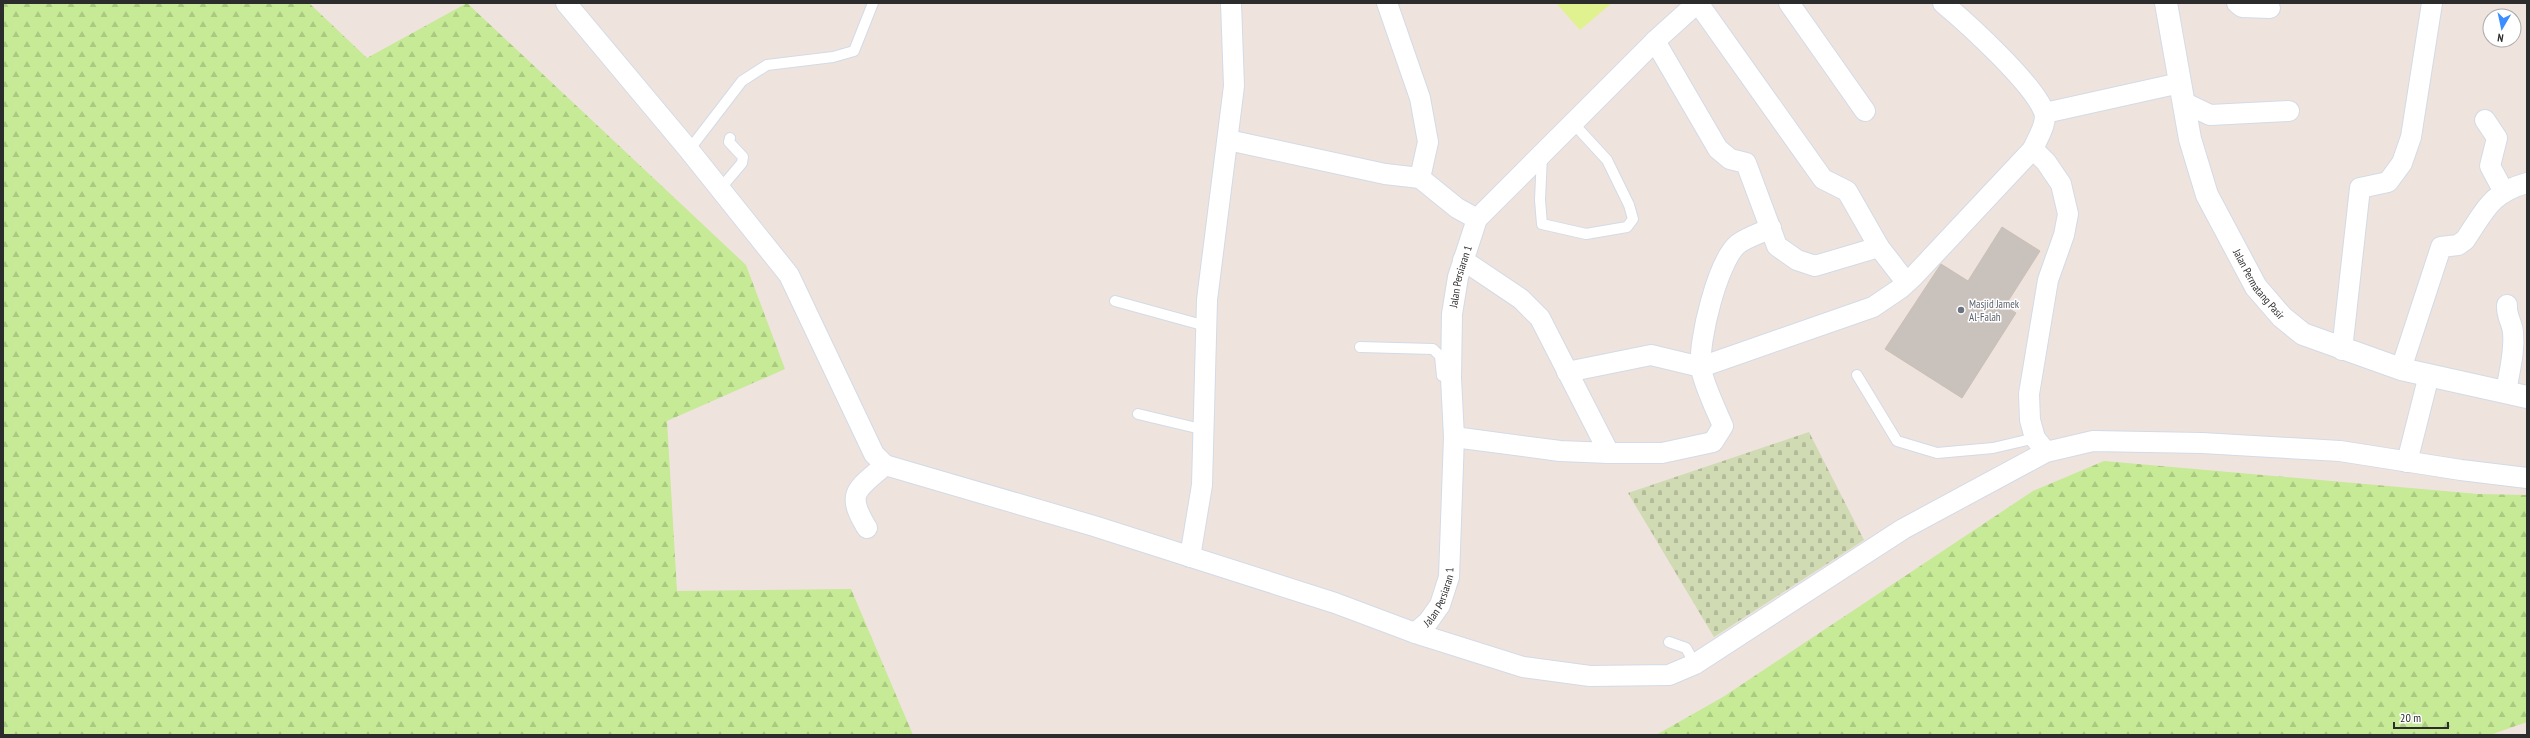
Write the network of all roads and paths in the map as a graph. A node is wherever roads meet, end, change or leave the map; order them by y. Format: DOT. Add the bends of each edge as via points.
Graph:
graph roads {
  1 [pos="566,3"];
  2 [pos="873,3"];
  3 [pos="1231,3"];
  4 [pos="1388,3"];
  5 [pos="1698,3"];
  6 [pos="1789,3"];
  7 [pos="1943,3"];
  8 [pos="2166,3"];
  9 [pos="2237,3"];
  10 [pos="2432,3"];
  11 [pos="2270,8"];
  12 [pos="1655,41"];
  13 [pos="2181,92"];
  14 [pos="1865,111"];
  15 [pos="2289,111"];
  16 [pos="2045,113"];
  17 [pos="2485,120"];
  18 [pos="1573,123"];
  19 [pos="730,138"];
  20 [pos="1228,140"];
  21 [pos="2033,149"];
  22 [pos="689,150"];
  23 [pos="1542,152"];
  24 [pos="1420,178"];
  25 [pos="2527,184"];
  26 [pos="720,189"];
  27 [pos="2504,192"];
  28 [pos="1477,219"];
  29 [pos="1771,228"];
  30 [pos="1879,247"];
  31 [pos="1463,260"];
  32 [pos="1906,282"];
  33 [pos="1115,301"];
  34 [pos="2507,305"];
  35 [pos="1206,326"];
  36 [pos="1360,347"];
  37 [pos="2342,350"];
  38 [pos="1701,367"];
  39 [pos="2401,370"];
  40 [pos="1567,372"];
  41 [pos="2429,374"];
  42 [pos="1857,375"];
  43 [pos="1447,377"];
  44 [pos="2506,392"];
  45 [pos="2527,397"];
  46 [pos="1138,414"];
  47 [pos="1205,430"];
  48 [pos="1454,438"];
  49 [pos="2041,445"];
  50 [pos="1609,453"];
  51 [pos="2407,462"];
  52 [pos="885,465"];
  53 [pos="2527,478"];
  54 [pos="867,528"];
  55 [pos="1190,557"];
  56 [pos="1415,633"];
  57 [pos="1668,642"];
  58 [pos="1695,664"];
  1 -- 22 [label="street"];
  2 -- 22 [label="lane" via="854,51 833,57 767,65 742,81"];
  3 -- 20 [label="street" via="1234,86"];
  4 -- 24 [label="street" via="1420,98 1428,142"];
  5 -- 12 [label="street, Jalan Persiaran 1"];
  5 -- 30 [label="street" via="1823,179 1847,191"];
  6 -- 14 [label="street"];
  7 -- 16 [label="street" via="2027,85"];
  8 -- 13 [label="main road, Jalan Permatang Pasir"];
  9 -- 11 [label="street" via="2242,7"];
  10 -- 37 [label="street" via="2411,137 2402,163 2388,182 2360,188"];
  12 -- 18 [label="street, Jalan Persiaran 1"];
  12 -- 29 [label="street" via="1718,149 1730,159 1746,163"];
  13 -- 15 [label="street" via="2210,115"];
  13 -- 16 [label="street"];
  13 -- 37 [label="main road, Jalan Permatang Pasir" via="2190,139 2207,195 2256,287 2282,317 2304,334"];
  16 -- 21 [label="street" via="2044,125"];
  17 -- 27 [label="street" via="2497,138 2490,166"];
  18 -- 23 [label="street, Jalan Persiaran 1"];
  18 -- 23 [label="lane" via="1607,160 1628,205 1632,219 1627,227 1586,234 1542,224"];
  19 -- 26 [label="lane" via="729,142 743,157 742,163"];
  20 -- 24 [label="street" via="1385,174"];
  20 -- 35 [label="street" via="1207,300"];
  21 -- 32 [label="street"];
  21 -- 49 [label="street" via="2046,162 2061,184 2068,214 2064,235 2048,280 2029,394 2030,420"];
  22 -- 26 [label="street"];
  23 -- 28 [label="street, Jalan Persiaran 1"];
  24 -- 28 [label="street" via="1457,208"];
  25 -- 27 [label="street"];
  26 -- 52 [label="street" via="789,275 874,454"];
  27 -- 39 [label="street" via="2494,198 2465,240 2458,245 2441,247"];
  28 -- 31 [label="street, Jalan Persiaran 1"];
  29 -- 30 [label="street" via="1777,246 1797,260 1816,266"];
  29 -- 38 [label="street" via="1738,244 1726,258 1719,274 1705,331"];
  30 -- 32 [label="street"];
  31 -- 40 [label="street" via="1521,299 1540,318"];
  31 -- 43 [label="street, Jalan Persiaran 1" via="1452,314"];
  32 -- 38 [label="street" via="1873,307"];
  33 -- 35 [label="lane"];
  34 -- 44 [label="street" via="2506,314 2513,330 2514,348"];
  35 -- 47 [label="street"];
  36 -- 43 [label="lane" via="1433,349 1440,356"];
  37 -- 39 [label="main road, Jalan Permatang Pasir"];
  38 -- 40 [label="street" via="1651,355"];
  38 -- 50 [label="street" via="1723,426 1713,442 1662,453"];
  39 -- 41 [label="main road, Jalan Permatang Pasir"];
  40 -- 50 [label="street"];
  41 -- 44 [label="main road, Jalan Permatang Pasir"];
  41 -- 51 [label="street"];
  42 -- 49 [label="lane" via="1897,440 1937,453"];
  43 -- 48 [label="street, Jalan Persiaran 1"];
  44 -- 45 [label="main road, Jalan Permatang Pasir"];
  46 -- 47 [label="lane"];
  47 -- 55 [label="street" via="1202,485"];
  48 -- 50 [label="street" via="1560,451"];
  48 -- 56 [label="street, Jalan Persiaran 1" via="1449,577 1440,605 1428,622"];
  49 -- 51 [label="street" via="2093,442 2202,443 2340,451"];
  49 -- 58 [label="street" via="1903,528"];
  51 -- 53 [label="street"];
  52 -- 54 [label="street" via="856,494 854,502"];
  52 -- 55 [label="street"];
  55 -- 56 [label="street" via="1335,603"];
  56 -- 58 [label="street" via="1523,667 1590,676 1669,675"];
  57 -- 58 [label="lane" via="1686,648"];
}
